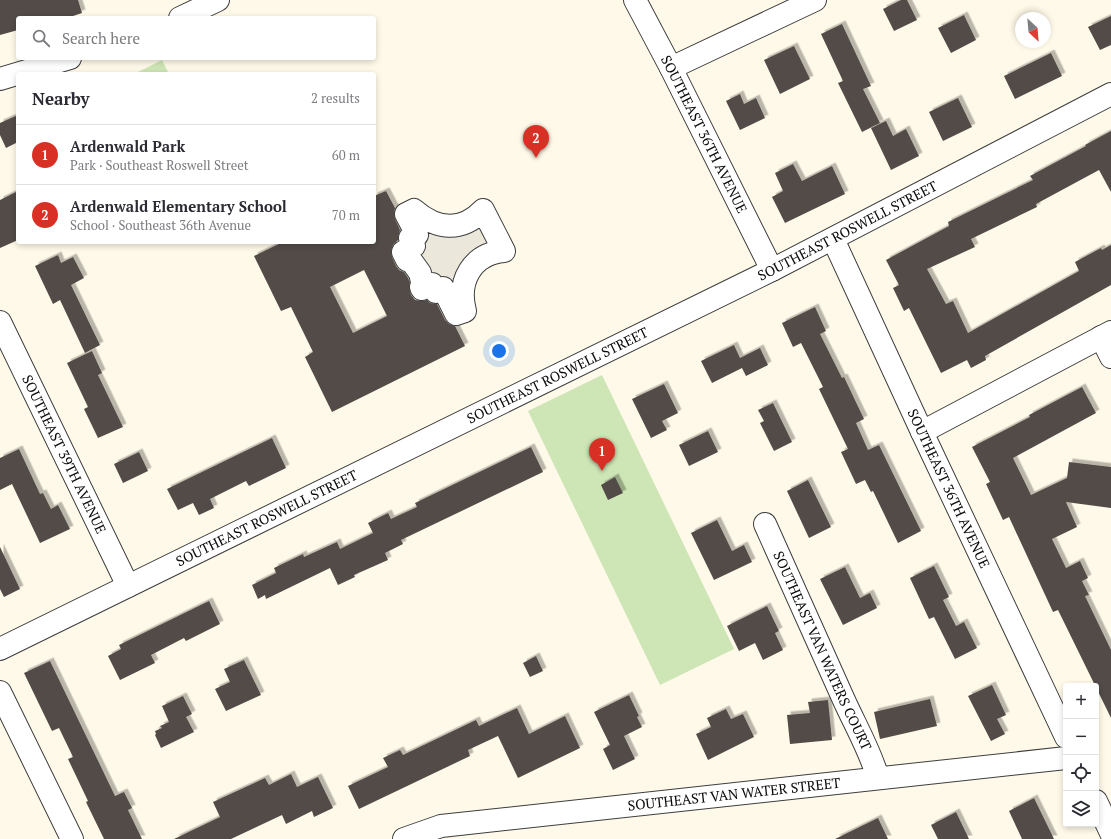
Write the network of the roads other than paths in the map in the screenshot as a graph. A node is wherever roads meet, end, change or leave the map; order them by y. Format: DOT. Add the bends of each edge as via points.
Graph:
graph roads {
  1 [pos="218,0"];
  2 [pos="635,0"];
  3 [pos="815,0"];
  4 [pos="184,16"];
  5 [pos="63,60"];
  6 [pos="671,68"];
  7 [pos="23,72"];
  8 [pos="16,74"];
  9 [pos="0,79"];
  10 [pos="1111,94"];
  11 [pos="833,239"];
  12 [pos="504,251"];
  13 [pos="772,270"];
  14 [pos="0,322"];
  15 [pos="1106,335"];
  16 [pos="1111,357"];
  17 [pos="922,432"];
  18 [pos="765,524"];
  19 [pos="128,586"];
  20 [pos="0,648"];
  21 [pos="0,692"];
  22 [pos="1063,732"];
  23 [pos="1063,758"];
  24 [pos="878,778"];
  25 [pos="1099,807"];
  26 [pos="1111,833"];
  27 [pos="72,839"];
  28 [pos="404,839"];
  1 -- 4 [label="street"];
  2 -- 6 [label="street, SOUTHEAST 36TH AVENUE"];
  3 -- 6 [label="street"];
  5 -- 7 [label="street"];
  6 -- 13 [label="street, SOUTHEAST 36TH AVENUE"];
  8 -- 9 [label="street"];
  10 -- 11 [label="street, SOUTHEAST ROSWELL STREET"];
  11 -- 13 [label="street, SOUTHEAST ROSWELL STREET"];
  11 -- 17 [label="street, SOUTHEAST 36TH AVENUE"];
  12 -- 12 [label="street" via="483,210 469,221 452,226 438,225 423,218 414,210 406,214 416,235 410,238 414,246 403,252 420,273 422,289 432,284 436,292 443,288 456,314 465,311 462,290 470,269 483,258"];
  13 -- 19 [label="street, SOUTHEAST ROSWELL STREET"];
  14 -- 19 [label="street, SOUTHEAST 39TH AVENUE"];
  15 -- 16 [label="street"];
  15 -- 17 [label="street"];
  17 -- 22 [label="street, SOUTHEAST 36TH AVENUE"];
  18 -- 24 [label="street, SOUTHEAST VAN WATERS COURT" via="873,761"];
  19 -- 20 [label="street, SOUTHEAST ROSWELL STREET"];
  21 -- 27 [label="street"];
  23 -- 24 [label="street, SOUTHEAST VAN WATER STREET"];
  24 -- 28 [label="street, SOUTHEAST VAN WATER STREET" via="441,826"];
  25 -- 26 [label="street"];
}
